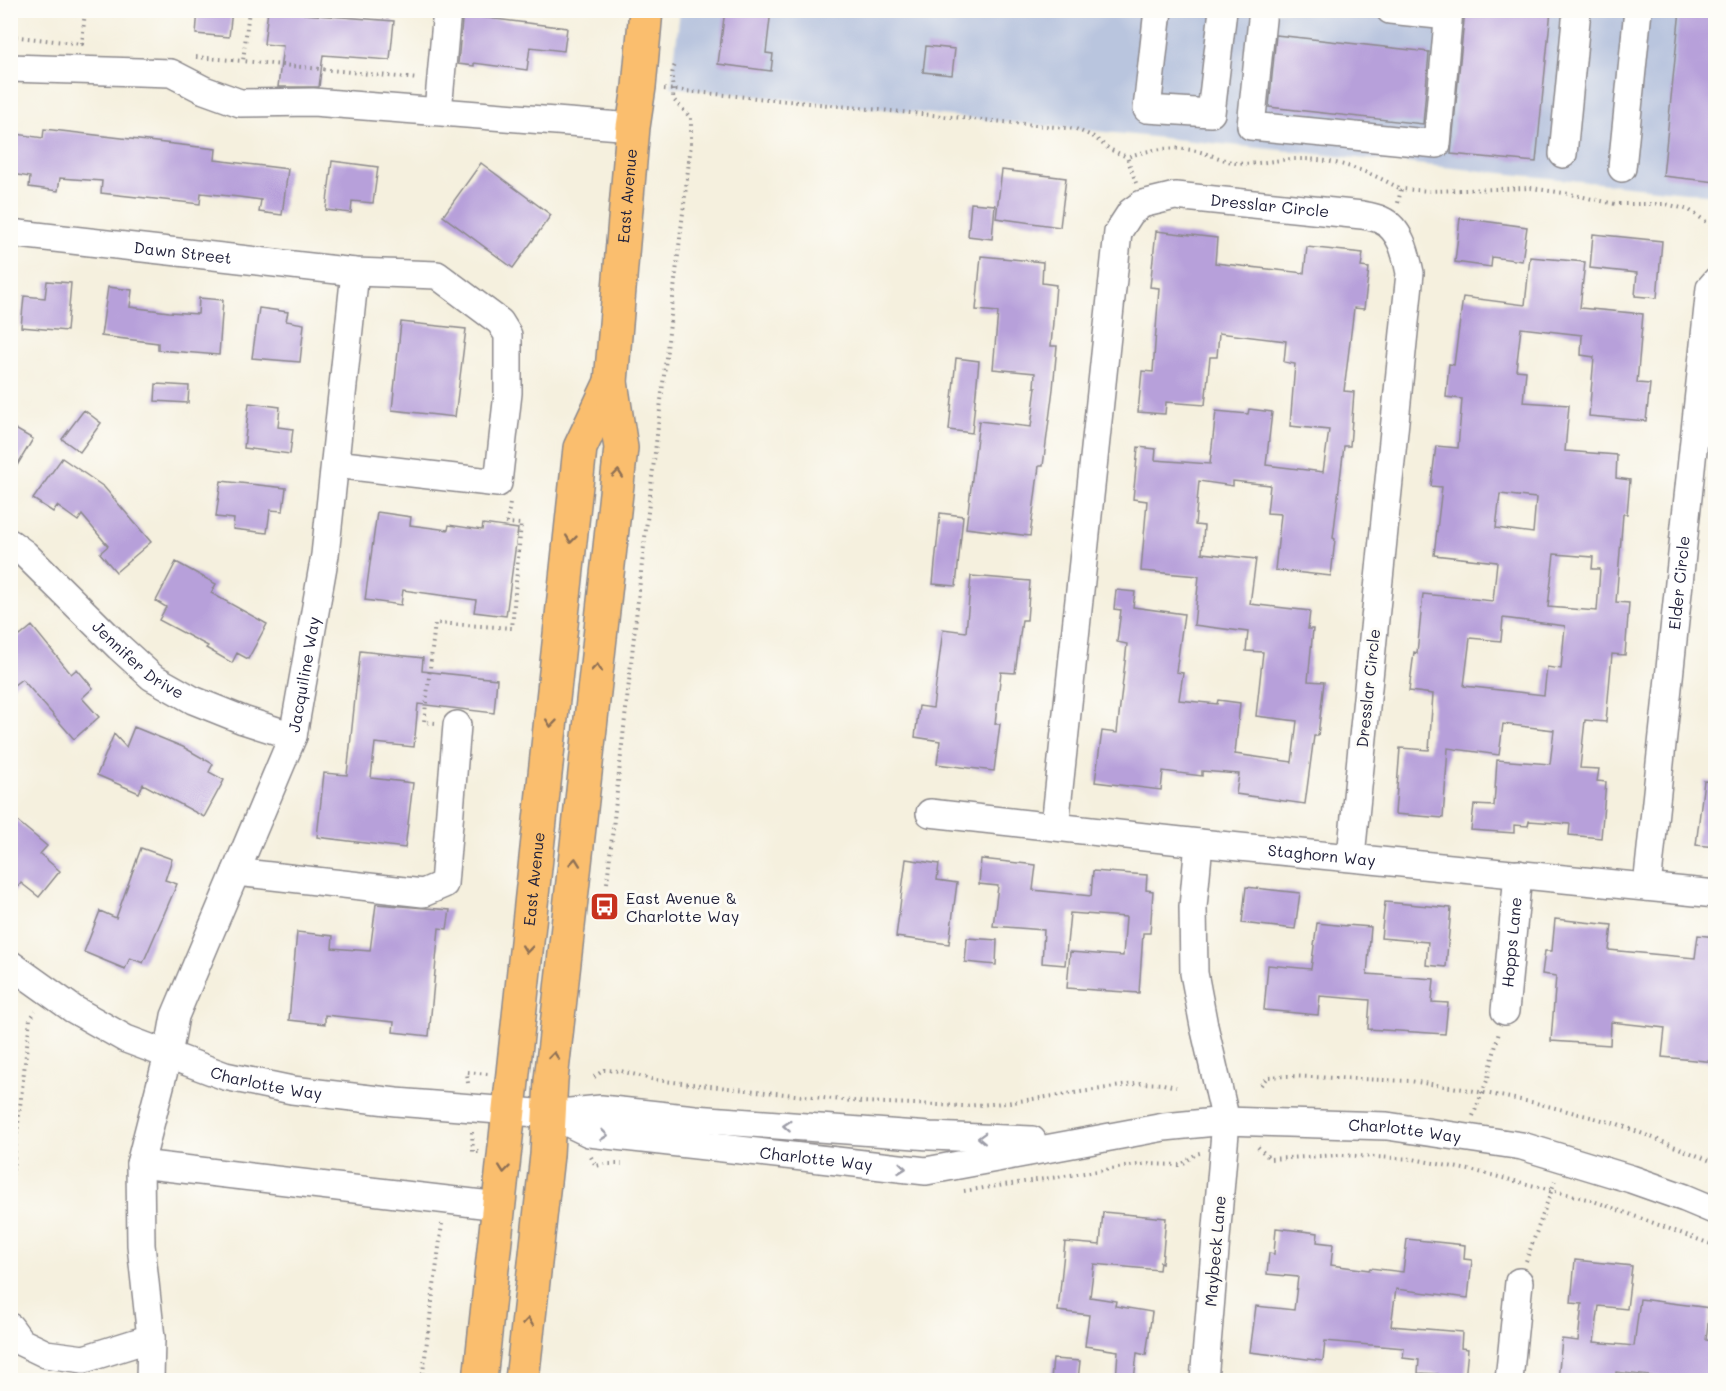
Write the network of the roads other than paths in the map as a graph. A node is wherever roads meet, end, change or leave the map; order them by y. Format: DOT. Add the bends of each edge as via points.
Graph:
graph roads {
  1 [pos="447,10"];
  2 [pos="646,10"];
  3 [pos="1158,10"];
  4 [pos="1223,10"];
  5 [pos="1263,10"];
  6 [pos="1390,10"];
  7 [pos="1577,10"];
  8 [pos="1638,10"];
  9 [pos="1449,13"];
  10 [pos="10,68"];
  11 [pos="438,111"];
  12 [pos="633,127"];
  13 [pos="1563,154"];
  14 [pos="1622,168"];
  15 [pos="10,233"];
  16 [pos="355,272"];
  17 [pos="1716,281"];
  18 [pos="611,382"];
  19 [pos="335,464"];
  20 [pos="10,543"];
  21 [pos="457,725"];
  22 [pos="293,736"];
  23 [pos="930,813"];
  24 [pos="1055,826"];
  25 [pos="1199,843"];
  26 [pos="1351,856"];
  27 [pos="236,872"];
  28 [pos="1518,874"];
  29 [pos="1647,887"];
  30 [pos="1716,894"];
  31 [pos="10,964"];
  32 [pos="1505,1011"];
  33 [pos="168,1055"];
  34 [pos="510,1111"];
  35 [pos="550,1114"];
  36 [pos="1226,1121"];
  37 [pos="140,1164"];
  38 [pos="499,1206"];
  39 [pos="1716,1211"];
  40 [pos="1519,1281"];
  41 [pos="10,1327"];
  42 [pos="151,1338"];
  43 [pos="150,1380"];
  44 [pos="480,1380"];
  45 [pos="522,1380"];
  46 [pos="1204,1380"];
  47 [pos="1509,1380"];
  1 -- 11 [label="street"];
  2 -- 12 [label="main road, East Avenue"];
  3 -- 4 [label="street" via="1147,109 1211,113"];
  5 -- 9 [label="street" via="1251,126 1437,144"];
  6 -- 9 [label="street"];
  7 -- 13 [label="street"];
  8 -- 14 [label="street"];
  10 -- 11 [label="street" via="171,73 240,103 312,102"];
  11 -- 12 [label="street"];
  12 -- 18 [label="main road, East Avenue"];
  15 -- 16 [label="street, Dawn Street"];
  16 -- 19 [label="street, Jacquiline Way"];
  16 -- 19 [label="street, Dawn Street" via="437,275 500,322 508,335 508,393 498,483"];
  17 -- 29 [label="street, Elder Circle" via="1708,300"];
  18 -- 34 [label="main road, East Avenue, one-way" via="580,448"];
  35 -- 18 [label="main road, East Avenue, one-way" via="621,448"];
  19 -- 22 [label="street, Jacquiline Way" via="325,555"];
  20 -- 22 [label="street, Jennifer Drive" via="152,677 192,700"];
  21 -- 27 [label="street" via="444,884 423,893"];
  22 -- 27 [label="street, Jacquiline Way"];
  23 -- 24 [label="street, Staghorn Way"];
  24 -- 25 [label="street, Staghorn Way"];
  24 -- 26 [label="street, Dresslar Circle" via="1118,232 1131,212 1142,204 1175,196 1362,215 1381,220 1404,246 1410,273"];
  25 -- 26 [label="street, Staghorn Way"];
  25 -- 36 [label="street, Maybeck Lane" via="1193,907 1194,973"];
  26 -- 28 [label="street, Staghorn Way"];
  27 -- 33 [label="street, Jacquiline Way" via="175,1016"];
  28 -- 29 [label="street, Staghorn Way"];
  28 -- 32 [label="street, Hopps Lane"];
  29 -- 30 [label="street, Staghorn Way"];
  31 -- 33 [label="street, Charlotte Way" via="73,1009 126,1038"];
  33 -- 34 [label="street, Charlotte Way" via="225,1076 292,1090"];
  33 -- 37 [label="street, Jacquiline Way"];
  34 -- 35 [label="street, Charlotte Way"];
  34 -- 38 [label="main road, East Avenue, one-way"];
  35 -- 36 [label="street, Charlotte Way" via="589,1133 926,1171 1164,1127"];
  45 -- 35 [label="main road, East Avenue, one-way"];
  36 -- 39 [label="street, Charlotte Way" via="1387,1126 1522,1146 1631,1179"];
  36 -- 46 [label="street, Maybeck Lane"];
  37 -- 38 [label="street"];
  37 -- 42 [label="street, Jacquiline Way" via="141,1245"];
  38 -- 44 [label="main road, East Avenue"];
  40 -- 47 [label="street"];
  41 -- 42 [label="street" via="21,1342 46,1354 84,1359"];
  42 -- 43 [label="street, Jacquiline Way"];
}
